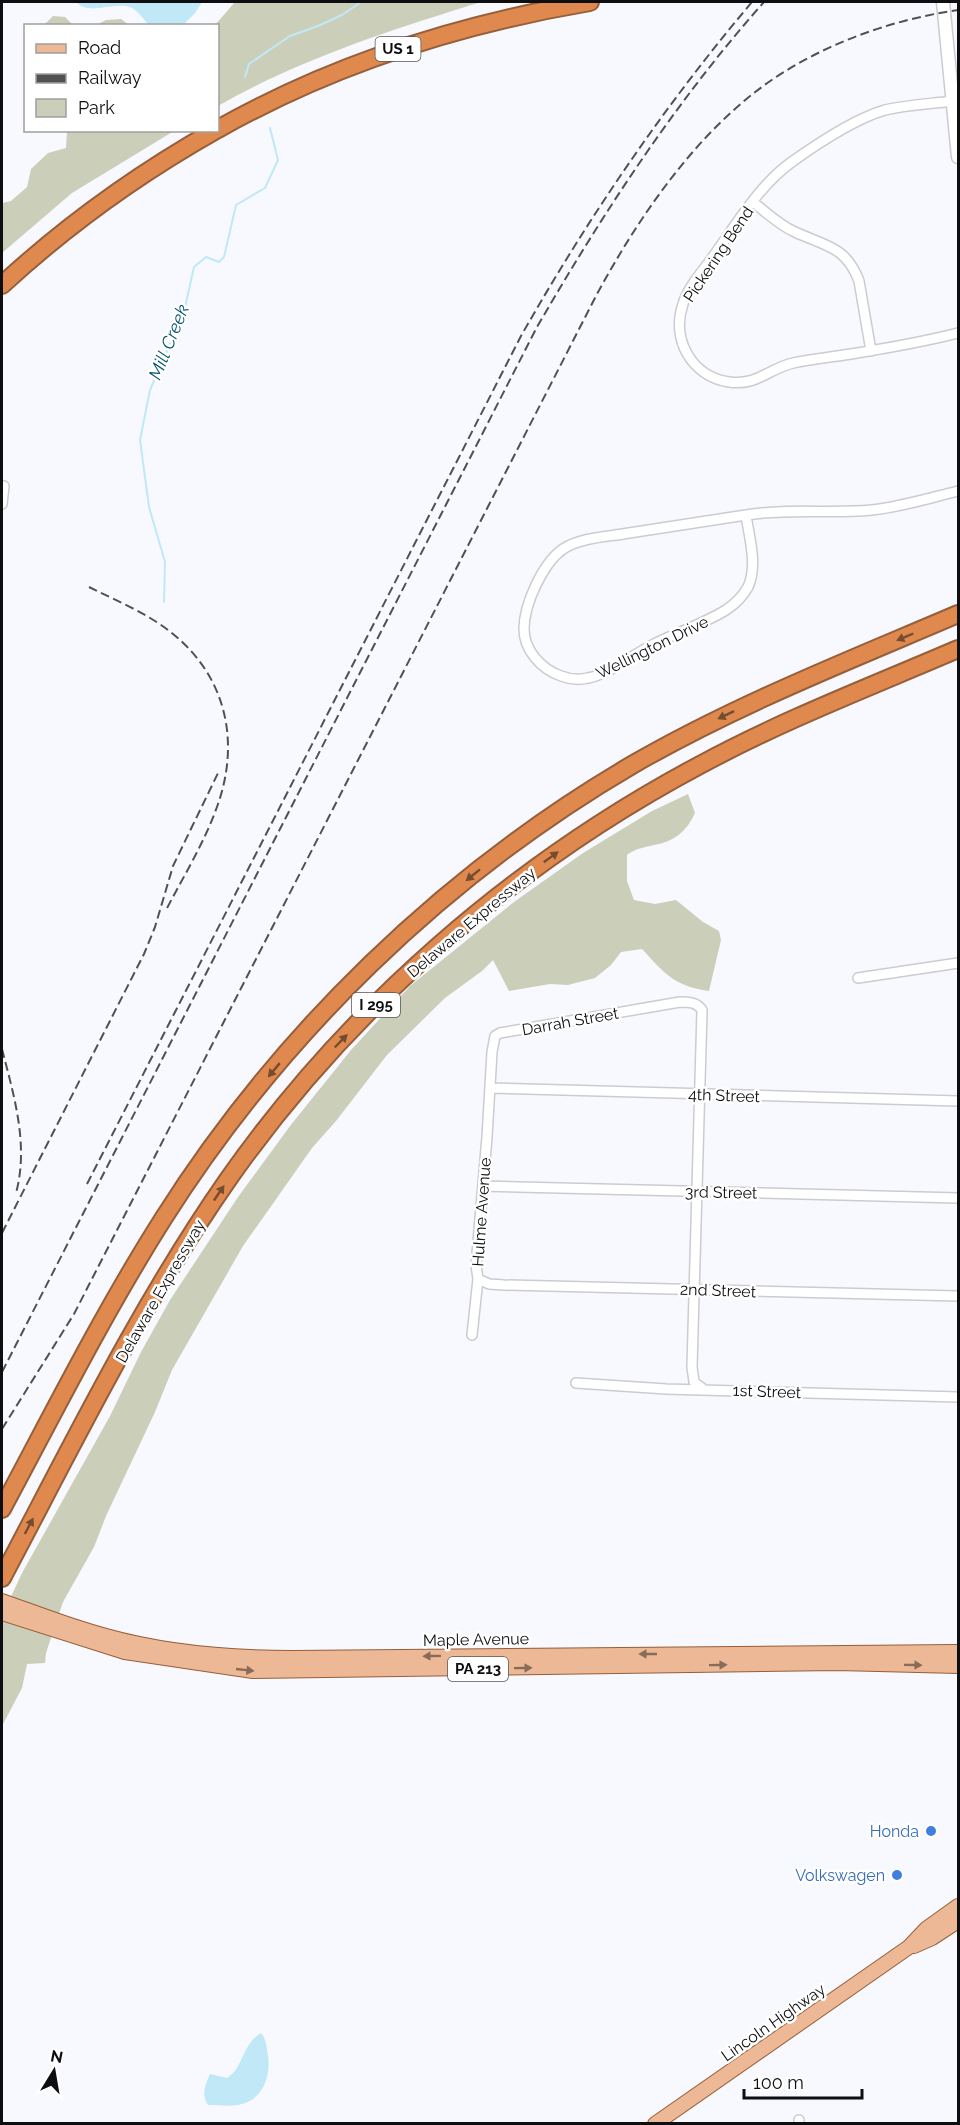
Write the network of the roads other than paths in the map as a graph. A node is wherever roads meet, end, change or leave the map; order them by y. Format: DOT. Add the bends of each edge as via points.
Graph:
graph roads {
  1 [pos="534,2"];
  2 [pos="590,2"];
  3 [pos="943,2"];
  4 [pos="952,101"];
  5 [pos="219,117"];
  6 [pos="219,129"];
  7 [pos="192,132"];
  8 [pos="214,132"];
  9 [pos="958,157"];
  10 [pos="753,202"];
  11 [pos="2,272"];
  12 [pos="2,285"];
  13 [pos="958,333"];
  14 [pos="871,351"];
  15 [pos="4,486"];
  16 [pos="958,491"];
  17 [pos="2,504"];
  18 [pos="746,515"];
  19 [pos="958,614"];
  20 [pos="958,649"];
  21 [pos="958,963"];
  22 [pos="858,978"];
  23 [pos="490,1088"];
  24 [pos="701,1095"];
  25 [pos="958,1101"];
  26 [pos="483,1186"];
  27 [pos="698,1191"];
  28 [pos="958,1198"];
  29 [pos="478,1279"];
  30 [pos="695,1289"];
  31 [pos="958,1296"];
  32 [pos="472,1335"];
  33 [pos="576,1383"];
  34 [pos="702,1388"];
  35 [pos="958,1396"];
  36 [pos="2,1509"];
  37 [pos="2,1578"];
  38 [pos="5,1608"];
  39 [pos="958,1652"];
  40 [pos="958,1666"];
  41 [pos="958,1906"];
  42 [pos="958,1921"];
  43 [pos="909,1947"];
  44 [pos="655,2124"];
  1 -- 5 [label="highway, US 1" via="438,25 374,47 303,75"];
  2 -- 6 [label="highway, US 1" via="497,20 414,44 307,85"];
  3 -- 4 [label="main road"];
  4 -- 9 [label="main road"];
  4 -- 10 [label="street, Pickering Bend" via="884,111 858,121 794,160"];
  7 -- 11 [label="highway" via="102,190"];
  8 -- 12 [label="highway, US 1" via="108,199"];
  10 -- 14 [label="street" via="784,226 827,243 844,255 859,281"];
  10 -- 14 [label="street, Pickering Bend" via="683,303 678,333 689,357 711,377 739,383 793,363"];
  13 -- 14 [label="street, Pickering Bend"];
  15 -- 17 [label="street"];
  16 -- 18 [label="street, Wellington Drive" via="873,510 787,510"];
  18 -- 18 [label="street, Wellington Drive" via="590,540 564,549 547,566 527,606 524,633 531,652 550,671 574,679 588,678 726,610 746,590 752,575"];
  19 -- 36 [label="highway, Delaware Expressway / I 295, one-way" via="743,707 634,765 525,835 397,940 300,1039 247,1101 189,1180 124,1285"];
  37 -- 20 [label="highway, Delaware Expressway / I 295, one-way" via="146,1311 204,1216 252,1147 317,1067 387,993 517,882 613,815 740,744"];
  21 -- 22 [label="street"];
  23 -- 24 [label="street, 4th Street"];
  23 -- 24 [label="street, Darrah Street" via="494,1039 500,1033 680,1002 698,1005 702,1010"];
  23 -- 26 [label="street, Hulme Avenue"];
  24 -- 25 [label="street, 4th Street"];
  24 -- 27 [label="street"];
  26 -- 27 [label="street, 3rd Street"];
  26 -- 29 [label="street, Hulme Avenue"];
  27 -- 28 [label="street, 3rd Street"];
  27 -- 30 [label="street"];
  29 -- 30 [label="street, 2nd Street" via="504,1285"];
  29 -- 32 [label="street, Hulme Avenue"];
  30 -- 31 [label="street, 2nd Street"];
  30 -- 34 [label="street" via="692,1367 694,1382"];
  33 -- 34 [label="street, 1st Street"];
  34 -- 35 [label="street, 1st Street"];
  39 -- 38 [label="main road, Maple Avenue / PA 213, one-way" via="230,1657 116,1639"];
  38 -- 40 [label="main road, Maple Avenue / PA 213, one-way" via="125,1653 253,1671"];
  41 -- 43 [label="main road, Lincoln Highway"];
  42 -- 43 [label="main road, Lincoln Highway"];
  43 -- 44 [label="main road, Lincoln Highway"];
}
